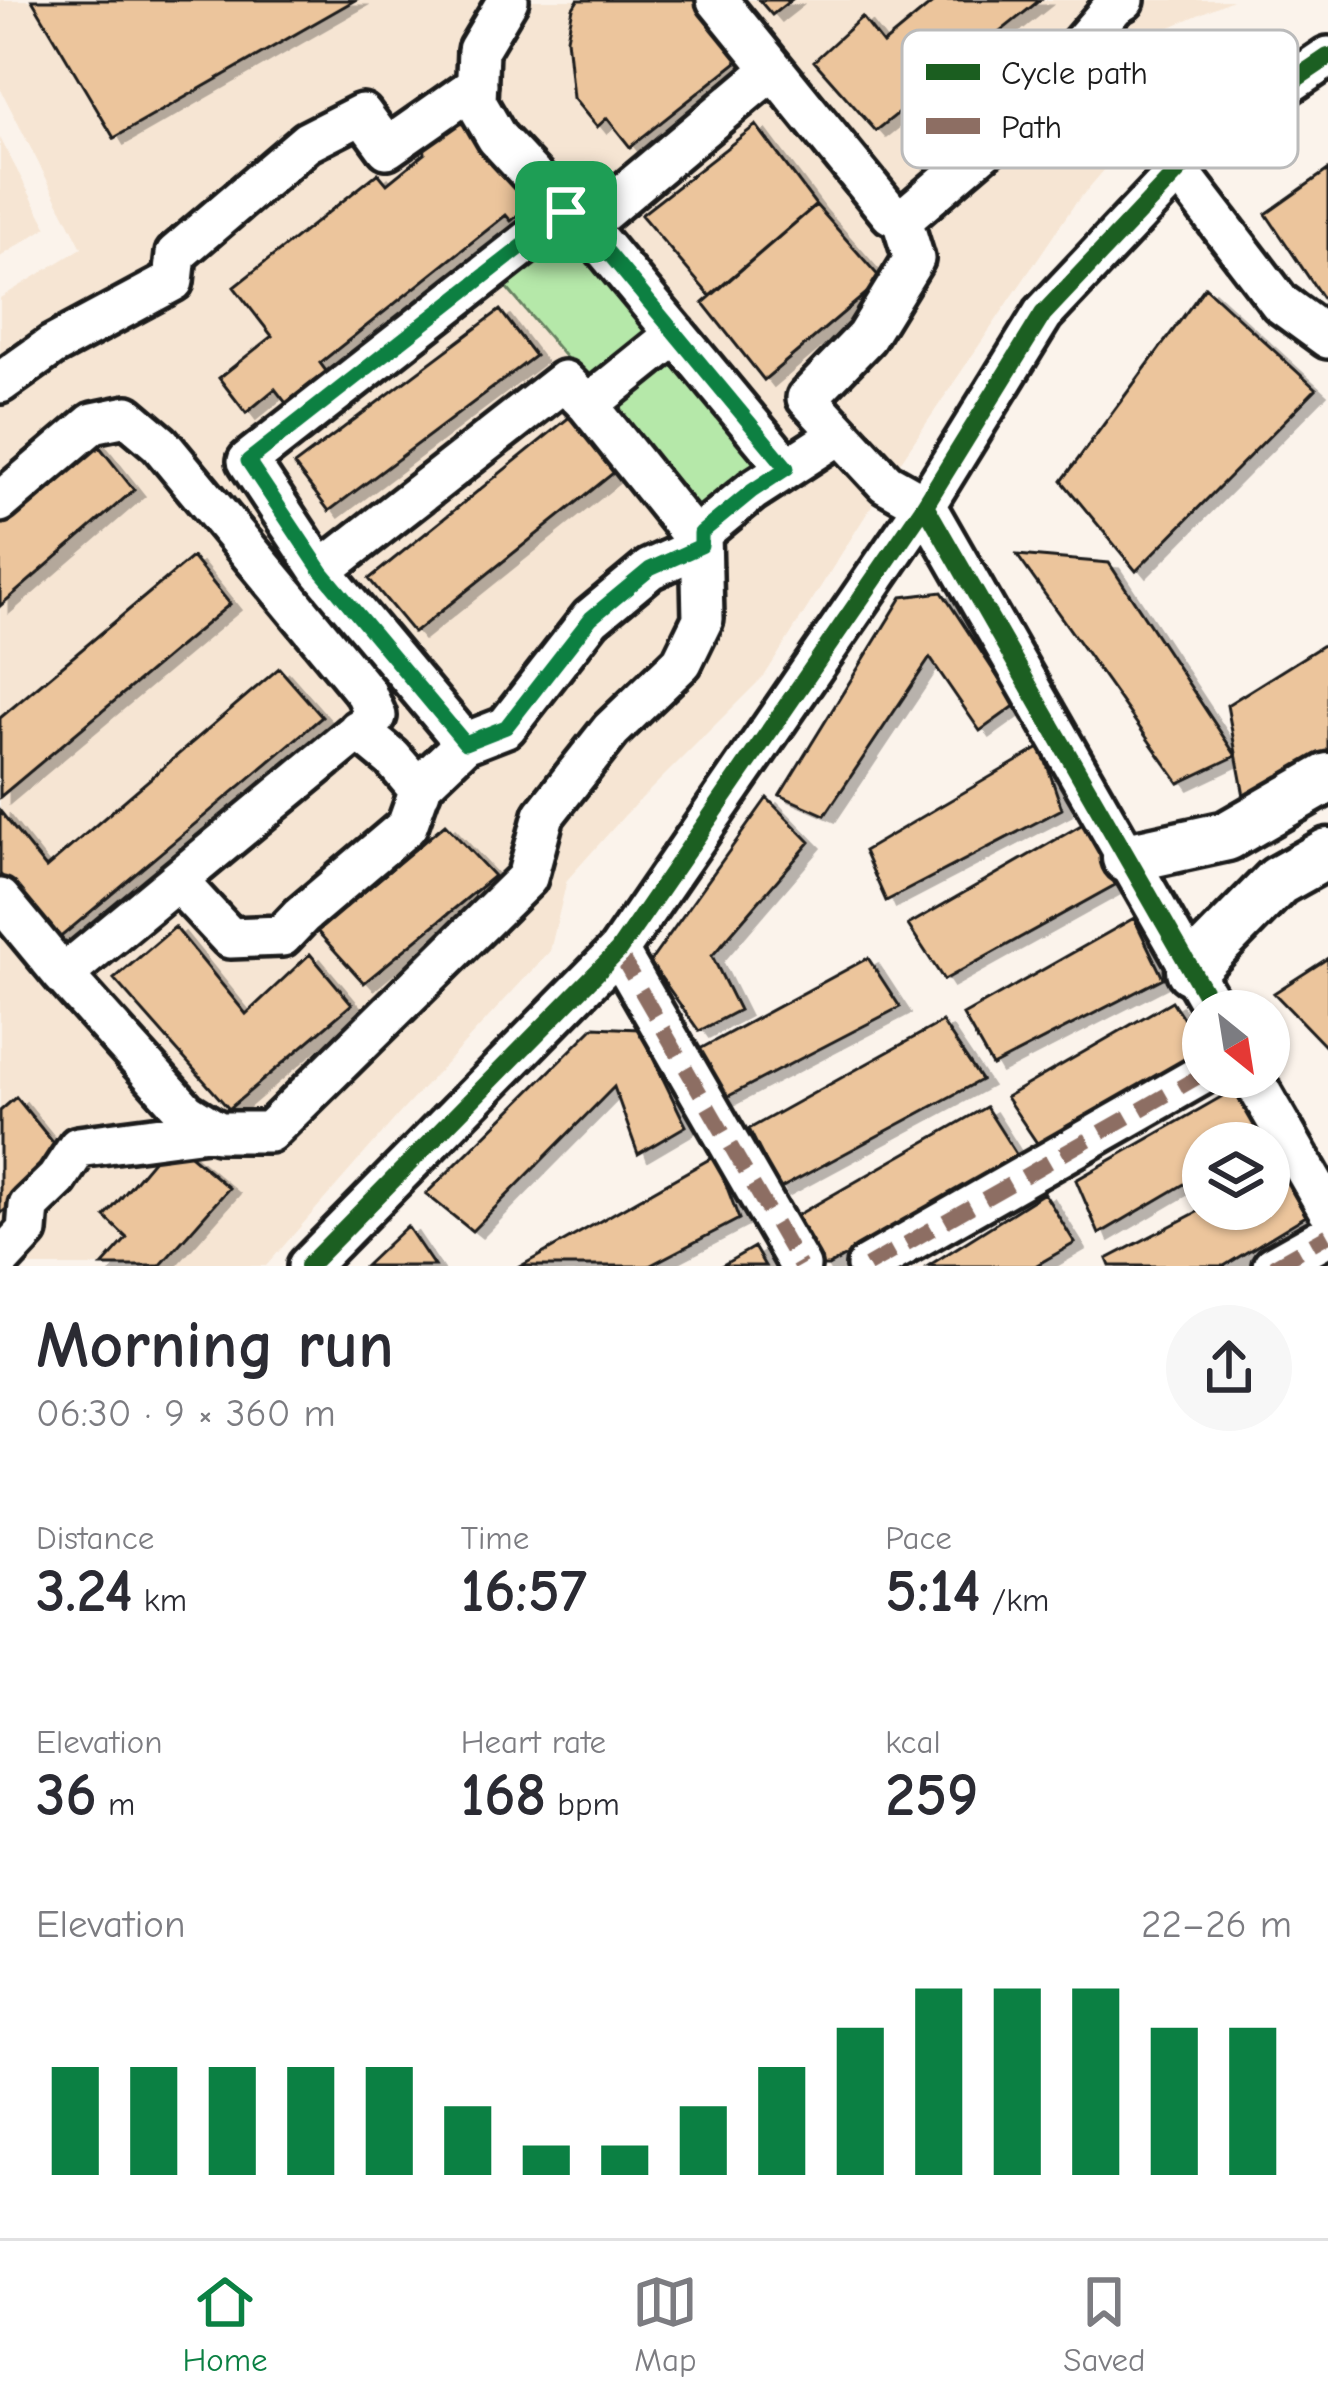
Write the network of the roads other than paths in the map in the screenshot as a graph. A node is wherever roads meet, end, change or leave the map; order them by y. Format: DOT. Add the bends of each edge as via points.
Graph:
graph roads {
  1 [pos="508,0"];
  2 [pos="717,0"];
  3 [pos="1124,0"];
  4 [pos="1093,30"];
  5 [pos="1328,57"];
  6 [pos="773,69"];
  7 [pos="1298,77"];
  8 [pos="476,86"];
  9 [pos="963,168"];
  10 [pos="1182,168"];
  11 [pos="1179,171"];
  12 [pos="576,219"];
  13 [pos="902,220"];
  14 [pos="676,334"];
  15 [pos="1328,338"];
  16 [pos="0,383"];
  17 [pos="589,405"];
  18 [pos="840,434"];
  19 [pos="787,468"];
  20 [pos="0,502"];
  21 [pos="925,505"];
  22 [pos="701,546"];
  23 [pos="322,572"];
  24 [pos="358,730"];
  25 [pos="465,743"];
  26 [pos="1328,778"];
  27 [pos="420,791"];
  28 [pos="1328,853"];
  29 [pos="1127,858"];
  30 [pos="177,881"];
  31 [pos="0,899"];
  32 [pos="618,951"];
  33 [pos="63,975"];
  34 [pos="1202,990"];
  35 [pos="1204,990"];
  36 [pos="1182,1086"];
  37 [pos="1264,1098"];
  38 [pos="214,1130"];
  39 [pos="1328,1209"];
  40 [pos="1328,1235"];
  41 [pos="0,1260"];
  42 [pos="308,1266"];
  43 [pos="800,1266"];
  44 [pos="867,1266"];
  45 [pos="1273,1266"];
  1 -- 8 [label="street" via="478,50"];
  2 -- 6 [label="street"];
  3 -- 4 [label="street"];
  5 -- 7 [label="street"];
  6 -- 12 [label="street"];
  6 -- 13 [label="street"];
  8 -- 12 [label="street" via="497,138"];
  8 -- 16 [label="street" via="387,148 362,114 307,142 176,254 172,281"];
  9 -- 13 [label="street"];
  10 -- 11 [label="street"];
  11 -- 15 [label="street" via="1280,303"];
  11 -- 21 [label="street" via="1043,314"];
  12 -- 14 [label="street"];
  12 -- 23 [label="street" via="248,461"];
  13 -- 18 [label="street" via="914,259 866,337 807,398"];
  14 -- 17 [label="street"];
  14 -- 19 [label="street"];
  17 -- 22 [label="street"];
  17 -- 23 [label="street" via="564,381"];
  18 -- 19 [label="street"];
  18 -- 21 [label="street" via="886,483"];
  19 -- 22 [label="street" via="701,533"];
  20 -- 24 [label="street" via="93,422 127,416 160,444 366,693 376,716"];
  21 -- 29 [label="street"];
  21 -- 32 [label="street"];
  22 -- 25 [label="street" via="650,569 591,618 506,727"];
  22 -- 38 [label="street" via="703,619 682,662 611,730 544,814 527,878 269,1132"];
  23 -- 25 [label="street"];
  24 -- 27 [label="street"];
  24 -- 30 [label="street"];
  25 -- 27 [label="street"];
  26 -- 29 [label="main road" via="1227,836"];
  27 -- 30 [label="street" via="407,826 282,935 230,938"];
  28 -- 35 [label="main road" via="1278,881"];
  29 -- 34 [label="street"];
  30 -- 33 [label="street"];
  31 -- 33 [label="street"];
  32 -- 42 [label="street"];
  32 -- 43 [label="street"];
  33 -- 38 [label="street" via="186,1112"];
  36 -- 44 [label="street"];
  37 -- 39 [label="street"];
  38 -- 41 [label="street" via="78,1147 29,1206 27,1231"];
  40 -- 45 [label="street"];
}
